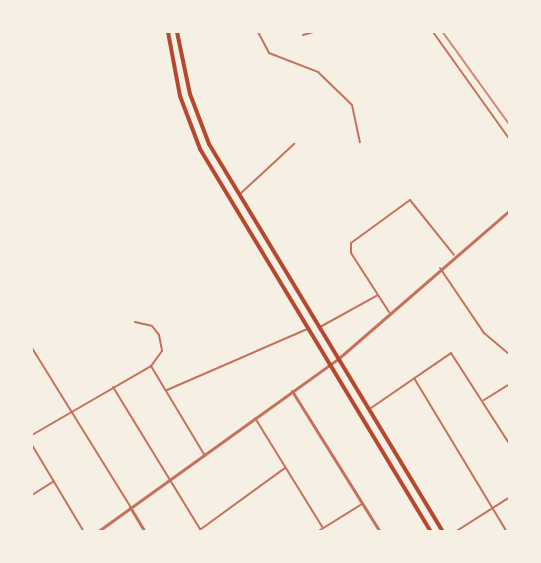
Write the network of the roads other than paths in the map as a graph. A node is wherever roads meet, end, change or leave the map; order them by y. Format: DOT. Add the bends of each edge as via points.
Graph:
graph roads {
  1 [pos="168,32"];
  2 [pos="177,32"];
  3 [pos="258,32"];
  4 [pos="314,32"];
  5 [pos="433,32"];
  6 [pos="303,35"];
  7 [pos="510,140"];
  8 [pos="360,142"];
  9 [pos="294,144"];
  10 [pos="240,194"];
  11 [pos="510,210"];
  12 [pos="454,255"];
  13 [pos="440,267"];
  14 [pos="378,295"];
  15 [pos="389,312"];
  16 [pos="135,322"];
  17 [pos="320,327"];
  18 [pos="308,329"];
  19 [pos="32,348"];
  20 [pos="508,353"];
  21 [pos="339,358"];
  22 [pos="329,364"];
  23 [pos="151,366"];
  24 [pos="414,378"];
  25 [pos="510,384"];
  26 [pos="113,387"];
  27 [pos="167,390"];
  28 [pos="292,391"];
  29 [pos="483,401"];
  30 [pos="371,408"];
  31 [pos="70,411"];
  32 [pos="255,418"];
  33 [pos="32,435"];
  34 [pos="509,444"];
  35 [pos="32,445"];
  36 [pos="205,456"];
  37 [pos="285,468"];
  38 [pos="171,479"];
  39 [pos="54,481"];
  40 [pos="32,495"];
  41 [pos="510,497"];
  42 [pos="362,504"];
  43 [pos="130,507"];
  44 [pos="492,508"];
  45 [pos="323,528"];
  46 [pos="201,530"];
  47 [pos="84,531"];
  48 [pos="97,531"];
  49 [pos="145,531"];
  50 [pos="317,531"];
  51 [pos="380,531"];
  52 [pos="431,531"];
  53 [pos="444,531"];
  54 [pos="455,531"];
  55 [pos="507,531"];
  1 -- 18 [label="main road" via="180,96 200,148"];
  2 -- 10 [label="main road" via="198,118"];
  3 -- 8 [label="street" via="269,53 318,72 352,105"];
  4 -- 6 [label="street"];
  5 -- 7 [label="street"];
  9 -- 10 [label="street"];
  10 -- 17 [label="main road"];
  11 -- 12 [label="street"];
  12 -- 13 [label="street"];
  12 -- 14 [label="street" via="417,203 405,201 350,247"];
  13 -- 15 [label="street"];
  13 -- 20 [label="street" via="484,333"];
  14 -- 15 [label="street"];
  14 -- 17 [label="street"];
  15 -- 21 [label="street"];
  16 -- 23 [label="street" via="152,326 159,335 162,351"];
  17 -- 21 [label="main road"];
  18 -- 22 [label="main road"];
  18 -- 27 [label="street"];
  19 -- 31 [label="street"];
  21 -- 22 [label="street"];
  21 -- 30 [label="main road"];
  22 -- 28 [label="street"];
  22 -- 52 [label="main road"];
  23 -- 26 [label="street"];
  23 -- 27 [label="street"];
  24 -- 29 [label="street" via="451,352"];
  24 -- 30 [label="street"];
  24 -- 44 [label="street"];
  25 -- 29 [label="street"];
  26 -- 31 [label="street"];
  26 -- 38 [label="street"];
  27 -- 36 [label="street"];
  28 -- 32 [label="street"];
  28 -- 42 [label="street"];
  29 -- 34 [label="street"];
  30 -- 53 [label="main road"];
  31 -- 33 [label="street"];
  31 -- 43 [label="street"];
  32 -- 36 [label="street"];
  32 -- 37 [label="street"];
  35 -- 39 [label="street"];
  36 -- 38 [label="street"];
  37 -- 45 [label="street"];
  37 -- 46 [label="street"];
  38 -- 43 [label="street"];
  38 -- 46 [label="street"];
  39 -- 40 [label="street"];
  39 -- 47 [label="street"];
  41 -- 44 [label="street"];
  42 -- 45 [label="street"];
  42 -- 51 [label="street"];
  43 -- 48 [label="street"];
  43 -- 49 [label="street"];
  44 -- 54 [label="street"];
  44 -- 55 [label="street"];
  45 -- 50 [label="street"];
}
